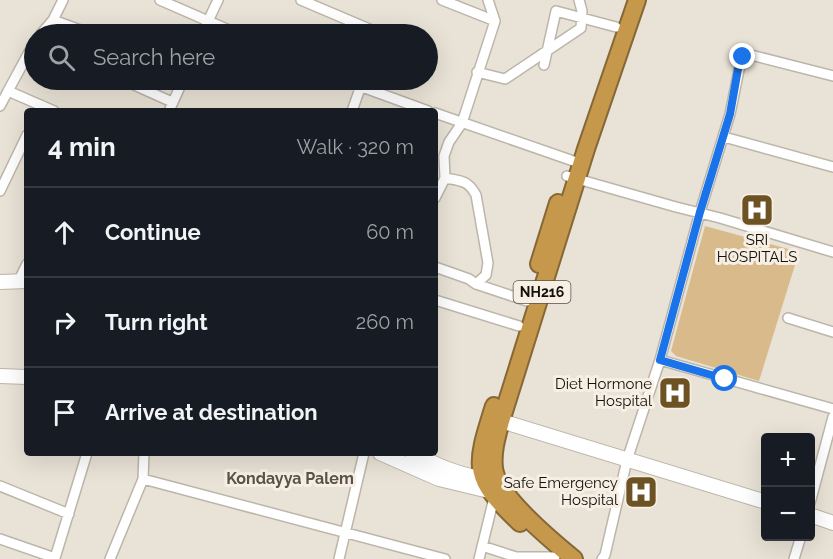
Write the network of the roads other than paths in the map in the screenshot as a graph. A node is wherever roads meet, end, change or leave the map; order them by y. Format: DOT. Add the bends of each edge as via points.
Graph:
graph roads {
  1 [pos="63,0"];
  2 [pos="160,0"];
  3 [pos="218,0"];
  4 [pos="301,0"];
  5 [pos="441,0"];
  6 [pos="489,0"];
  7 [pos="579,0"];
  8 [pos="625,0"];
  9 [pos="637,0"];
  10 [pos="582,18"];
  11 [pos="53,20"];
  12 [pos="208,21"];
  13 [pos="495,21"];
  14 [pos="50,24"];
  15 [pos="64,24"];
  16 [pos="207,24"];
  17 [pos="215,24"];
  18 [pos="357,24"];
  19 [pos="616,27"];
  20 [pos="547,52"];
  21 [pos="24,61"];
  22 [pos="544,65"];
  23 [pos="477,72"];
  24 [pos="833,76"];
  25 [pos="140,90"];
  26 [pos="178,90"];
  27 [pos="360,90"];
  28 [pos="378,90"];
  29 [pos="8,91"];
  30 [pos="0,106"];
  31 [pos="170,107"];
  32 [pos="40,108"];
  33 [pos="353,108"];
  34 [pos="421,108"];
  35 [pos="438,114"];
  36 [pos="462,123"];
  37 [pos="724,137"];
  38 [pos="24,141"];
  39 [pos="833,167"];
  40 [pos="442,170"];
  41 [pos="575,170"];
  42 [pos="438,186"];
  43 [pos="0,191"];
  44 [pos="700,212"];
  45 [pos="833,252"];
  46 [pos="438,268"];
  47 [pos="23,280"];
  48 [pos="0,282"];
  49 [pos="476,284"];
  50 [pos="438,301"];
  51 [pos="527,301"];
  52 [pos="788,318"];
  53 [pos="519,326"];
  54 [pos="833,332"];
  55 [pos="660,360"];
  56 [pos="0,376"];
  57 [pos="24,377"];
  58 [pos="833,410"];
  59 [pos="833,417"];
  60 [pos="501,421"];
  61 [pos="86,456"];
  62 [pos="144,456"];
  63 [pos="363,456"];
  64 [pos="387,456"];
  65 [pos="418,456"];
  66 [pos="627,460"];
  67 [pos="143,479"];
  68 [pos="0,486"];
  69 [pos="490,487"];
  70 [pos="814,487"];
  71 [pos="761,501"];
  72 [pos="69,514"];
  73 [pos="815,518"];
  74 [pos="833,523"];
  75 [pos="346,532"];
  76 [pos="0,539"];
  77 [pos="800,541"];
  78 [pos="482,546"];
  79 [pos="556,558"];
  80 [pos="112,559"];
  81 [pos="339,559"];
  82 [pos="446,559"];
  83 [pos="479,559"];
  84 [pos="574,559"];
  85 [pos="602,559"];
  86 [pos="794,559"];
  1 -- 11 [label="street"];
  2 -- 12 [label="street"];
  3 -- 12 [label="street"];
  4 -- 18 [label="street"];
  5 -- 13 [label="street"];
  6 -- 13 [label="street"];
  7 -- 10 [label="street"];
  8 -- 19 [label="highway, NH216"];
  9 -- 41 [label="highway, NH216"];
  10 -- 19 [label="street"];
  10 -- 20 [label="street" via="581,28"];
  10 -- 20 [label="street" via="555,11"];
  11 -- 14 [label="street"];
  11 -- 15 [label="street"];
  12 -- 16 [label="street"];
  12 -- 17 [label="street"];
  13 -- 23 [label="street"];
  19 -- 41 [label="highway, NH216"];
  20 -- 22 [label="street"];
  20 -- 23 [label="street" via="505,79"];
  21 -- 29 [label="street"];
  23 -- 36 [label="street"];
  24 -- 37 [label="street" via="747,55 738,69"];
  25 -- 31 [label="street"];
  26 -- 31 [label="street"];
  27 -- 33 [label="street"];
  28 -- 34 [label="street"];
  29 -- 30 [label="street"];
  29 -- 32 [label="street"];
  35 -- 36 [label="street"];
  36 -- 40 [label="street" via="449,142"];
  36 -- 41 [label="street"];
  37 -- 39 [label="street"];
  37 -- 44 [label="street"];
  38 -- 43 [label="street"];
  40 -- 42 [label="street"];
  40 -- 49 [label="street" via="471,185 476,195 488,262 486,275"];
  41 -- 44 [label="street"];
  41 -- 51 [label="highway, NH216"];
  41 -- 60 [label="highway, NH216"];
  44 -- 45 [label="street"];
  44 -- 55 [label="street"];
  46 -- 49 [label="street"];
  47 -- 48 [label="street"];
  49 -- 51 [label="street"];
  50 -- 53 [label="street"];
  51 -- 53 [label="highway, NH216"];
  52 -- 54 [label="street"];
  53 -- 69 [label="highway, NH216" via="481,454"];
  55 -- 58 [label="street"];
  55 -- 66 [label="street"];
  56 -- 57 [label="street"];
  59 -- 70 [label="street"];
  60 -- 66 [label="street"];
  60 -- 69 [label="highway, NH216"];
  61 -- 72 [label="street"];
  62 -- 67 [label="street"];
  63 -- 75 [label="street"];
  64 -- 69 [label="street" via="439,479"];
  65 -- 69 [label="street"];
  66 -- 71 [label="street"];
  66 -- 85 [label="street"];
  67 -- 75 [label="street"];
  67 -- 80 [label="street"];
  68 -- 72 [label="street"];
  69 -- 78 [label="street"];
  69 -- 79 [label="highway"];
  69 -- 84 [label="highway" via="505,491 530,520"];
  72 -- 76 [label="street" via="55,558"];
  73 -- 74 [label="street"];
  75 -- 81 [label="street"];
  75 -- 82 [label="street"];
  77 -- 86 [label="street"];
  78 -- 79 [label="street" via="516,558"];
  78 -- 83 [label="street"];
}
